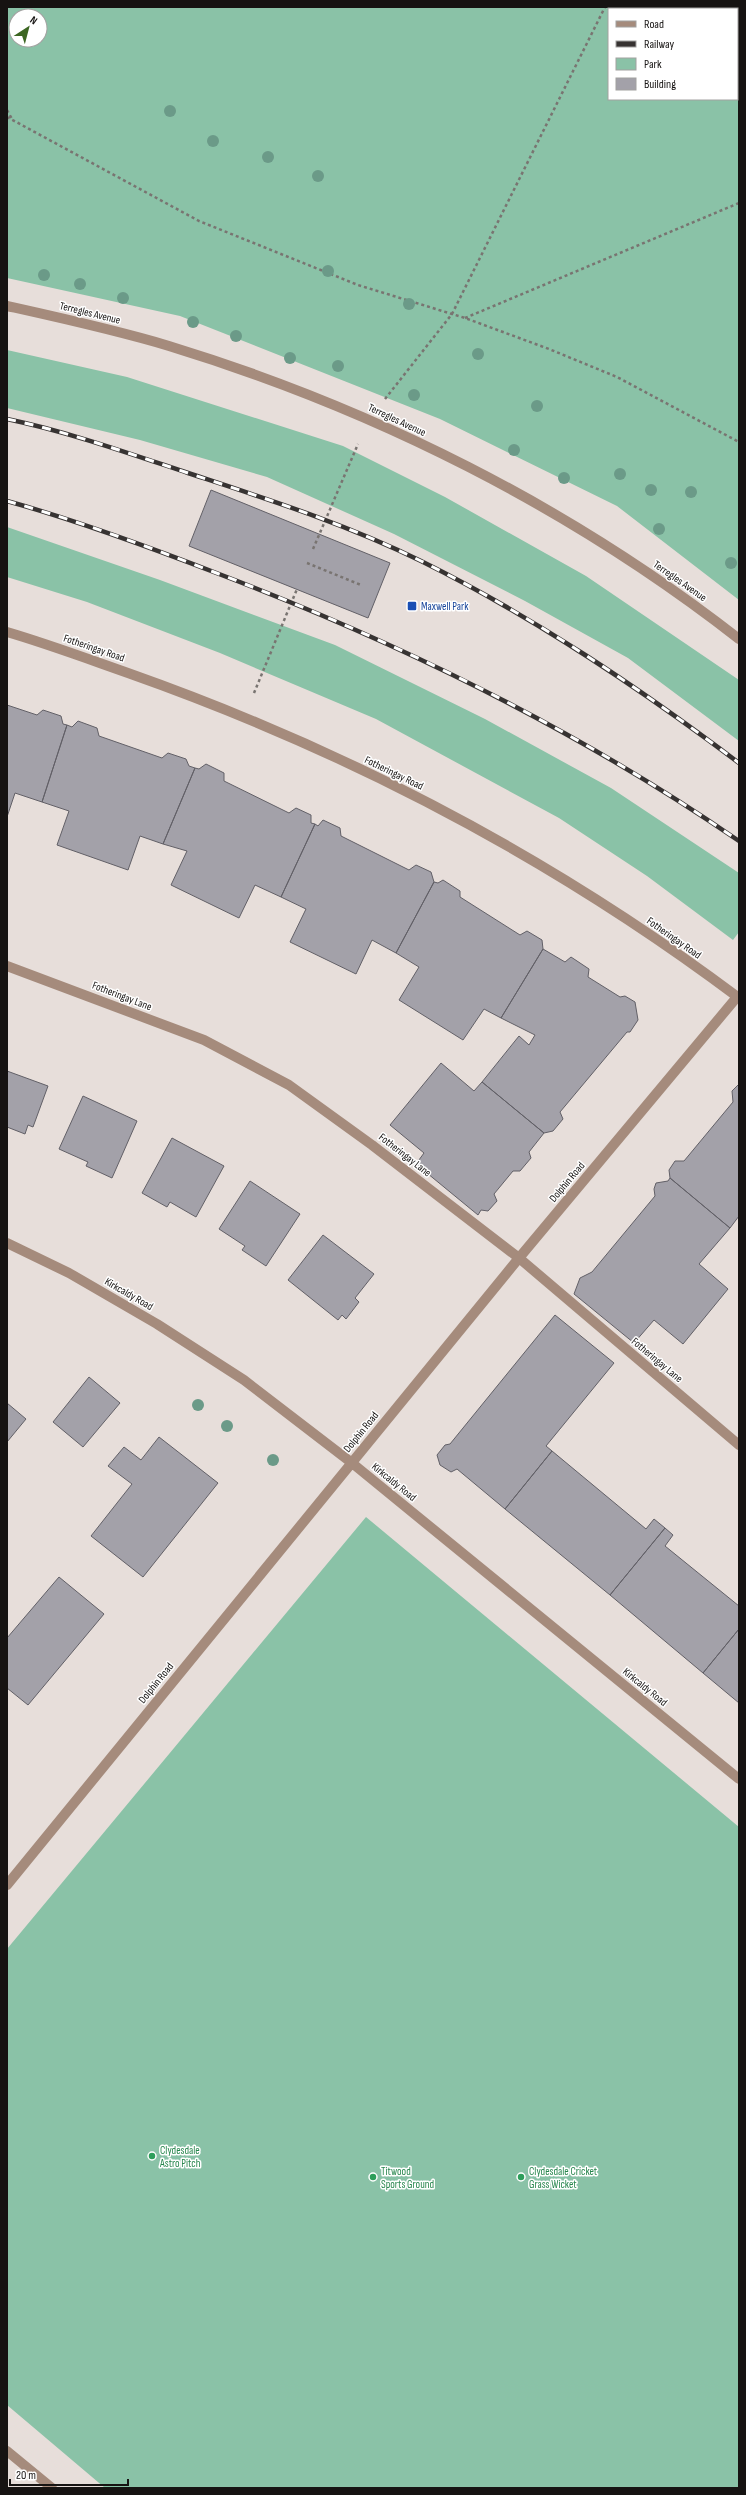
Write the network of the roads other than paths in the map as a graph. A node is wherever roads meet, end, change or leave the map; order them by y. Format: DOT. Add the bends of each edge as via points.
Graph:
graph roads {
  1 [pos="7,306"];
  2 [pos="7,632"];
  3 [pos="739,639"];
  4 [pos="7,966"];
  5 [pos="738,998"];
  6 [pos="7,1243"];
  7 [pos="518,1258"];
  8 [pos="739,1445"];
  9 [pos="352,1462"];
  10 [pos="739,1779"];
  11 [pos="7,1885"];
  12 [pos="7,2452"];
  13 [pos="52,2488"];
  1 -- 3 [label="street, Terregles Avenue" via="168,346 233,367 369,419 508,488 596,538 674,590"];
  2 -- 5 [label="street, Fotheringay Road" via="144,678 244,716 415,796 556,874 668,947"];
  4 -- 7 [label="street, Fotheringay Lane" via="204,1040 289,1085 372,1145"];
  5 -- 7 [label="street, Dolphin Road"];
  6 -- 9 [label="street, Kirkcaldy Road" via="69,1273 157,1324 244,1380"];
  7 -- 8 [label="street, Fotheringay Lane"];
  7 -- 9 [label="street, Dolphin Road"];
  9 -- 10 [label="street, Kirkcaldy Road"];
  9 -- 11 [label="street, Dolphin Road"];
  12 -- 13 [label="street"];
}
